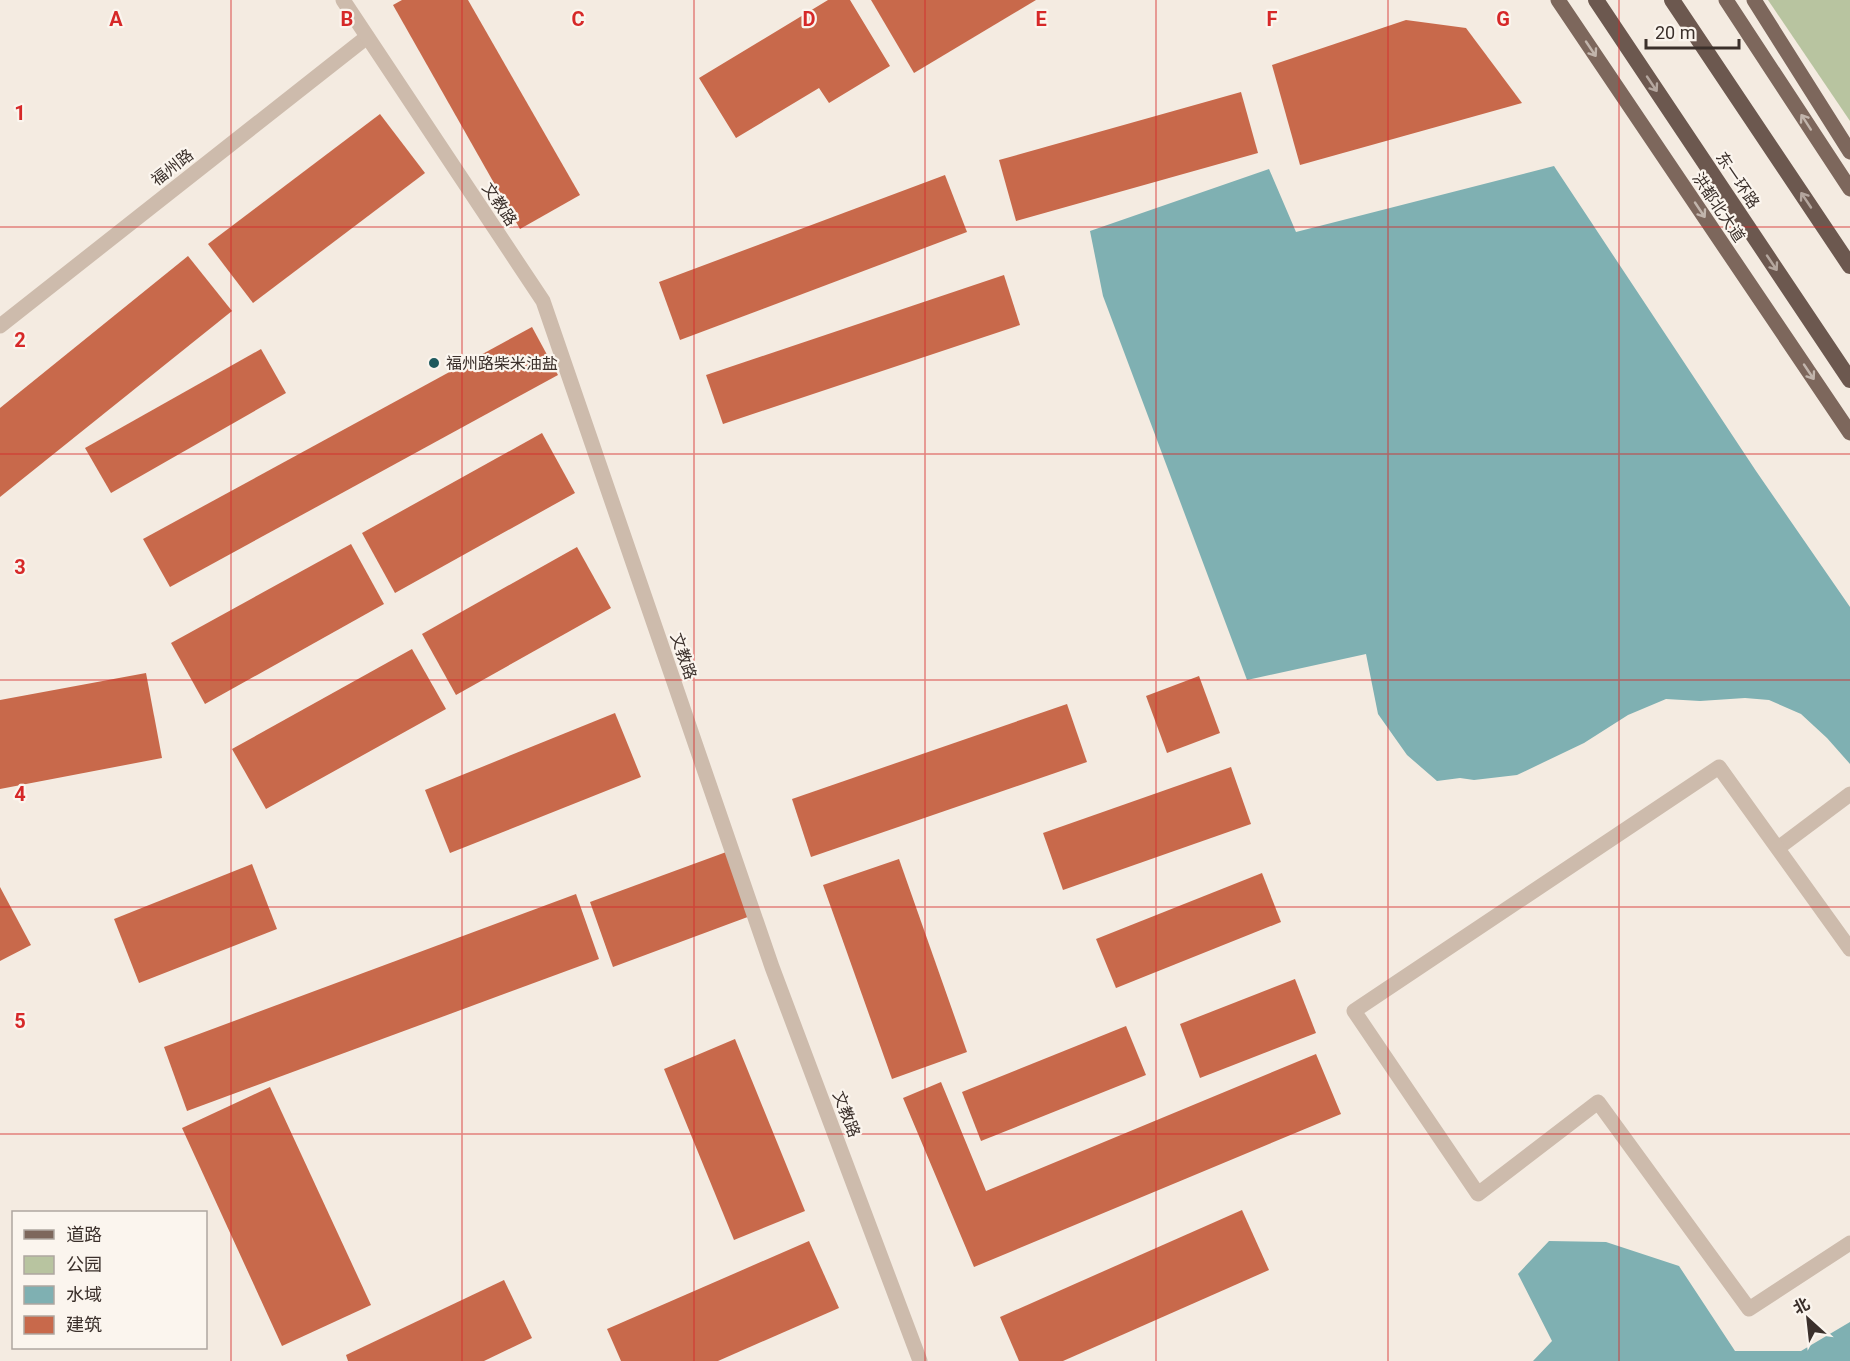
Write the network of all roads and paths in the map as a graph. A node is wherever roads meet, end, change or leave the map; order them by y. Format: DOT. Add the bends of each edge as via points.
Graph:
graph roads {
  1 [pos="343,0"];
  2 [pos="1558,0"];
  3 [pos="1596,0"];
  4 [pos="1672,0"];
  5 [pos="1726,0"];
  6 [pos="1754,0"];
  7 [pos="367,37"];
  8 [pos="1850,152"];
  9 [pos="1850,189"];
  10 [pos="1850,266"];
  11 [pos="0,326"];
  12 [pos="1850,380"];
  13 [pos="1850,433"];
  14 [pos="1846,797"];
  15 [pos="1778,848"];
  16 [pos="1850,950"];
  17 [pos="1850,1243"];
  18 [pos="920,1361"];
  1 -- 7 [label="street, 文教路"];
  2 -- 13 [label="main road, 洪都北大道, one-way"];
  3 -- 12 [label="highway, 东一环路, one-way"];
  10 -- 4 [label="highway, one-way"];
  9 -- 5 [label="main road, one-way"];
  6 -- 8 [label="main road"];
  7 -- 11 [label="street, 福州路"];
  7 -- 18 [label="street, 文教路" via="543,301 772,967"];
  14 -- 15 [label="street"];
  15 -- 16 [label="street"];
  15 -- 17 [label="street" via="1719,767 1354,1011 1478,1194 1598,1101 1749,1309"];
}
